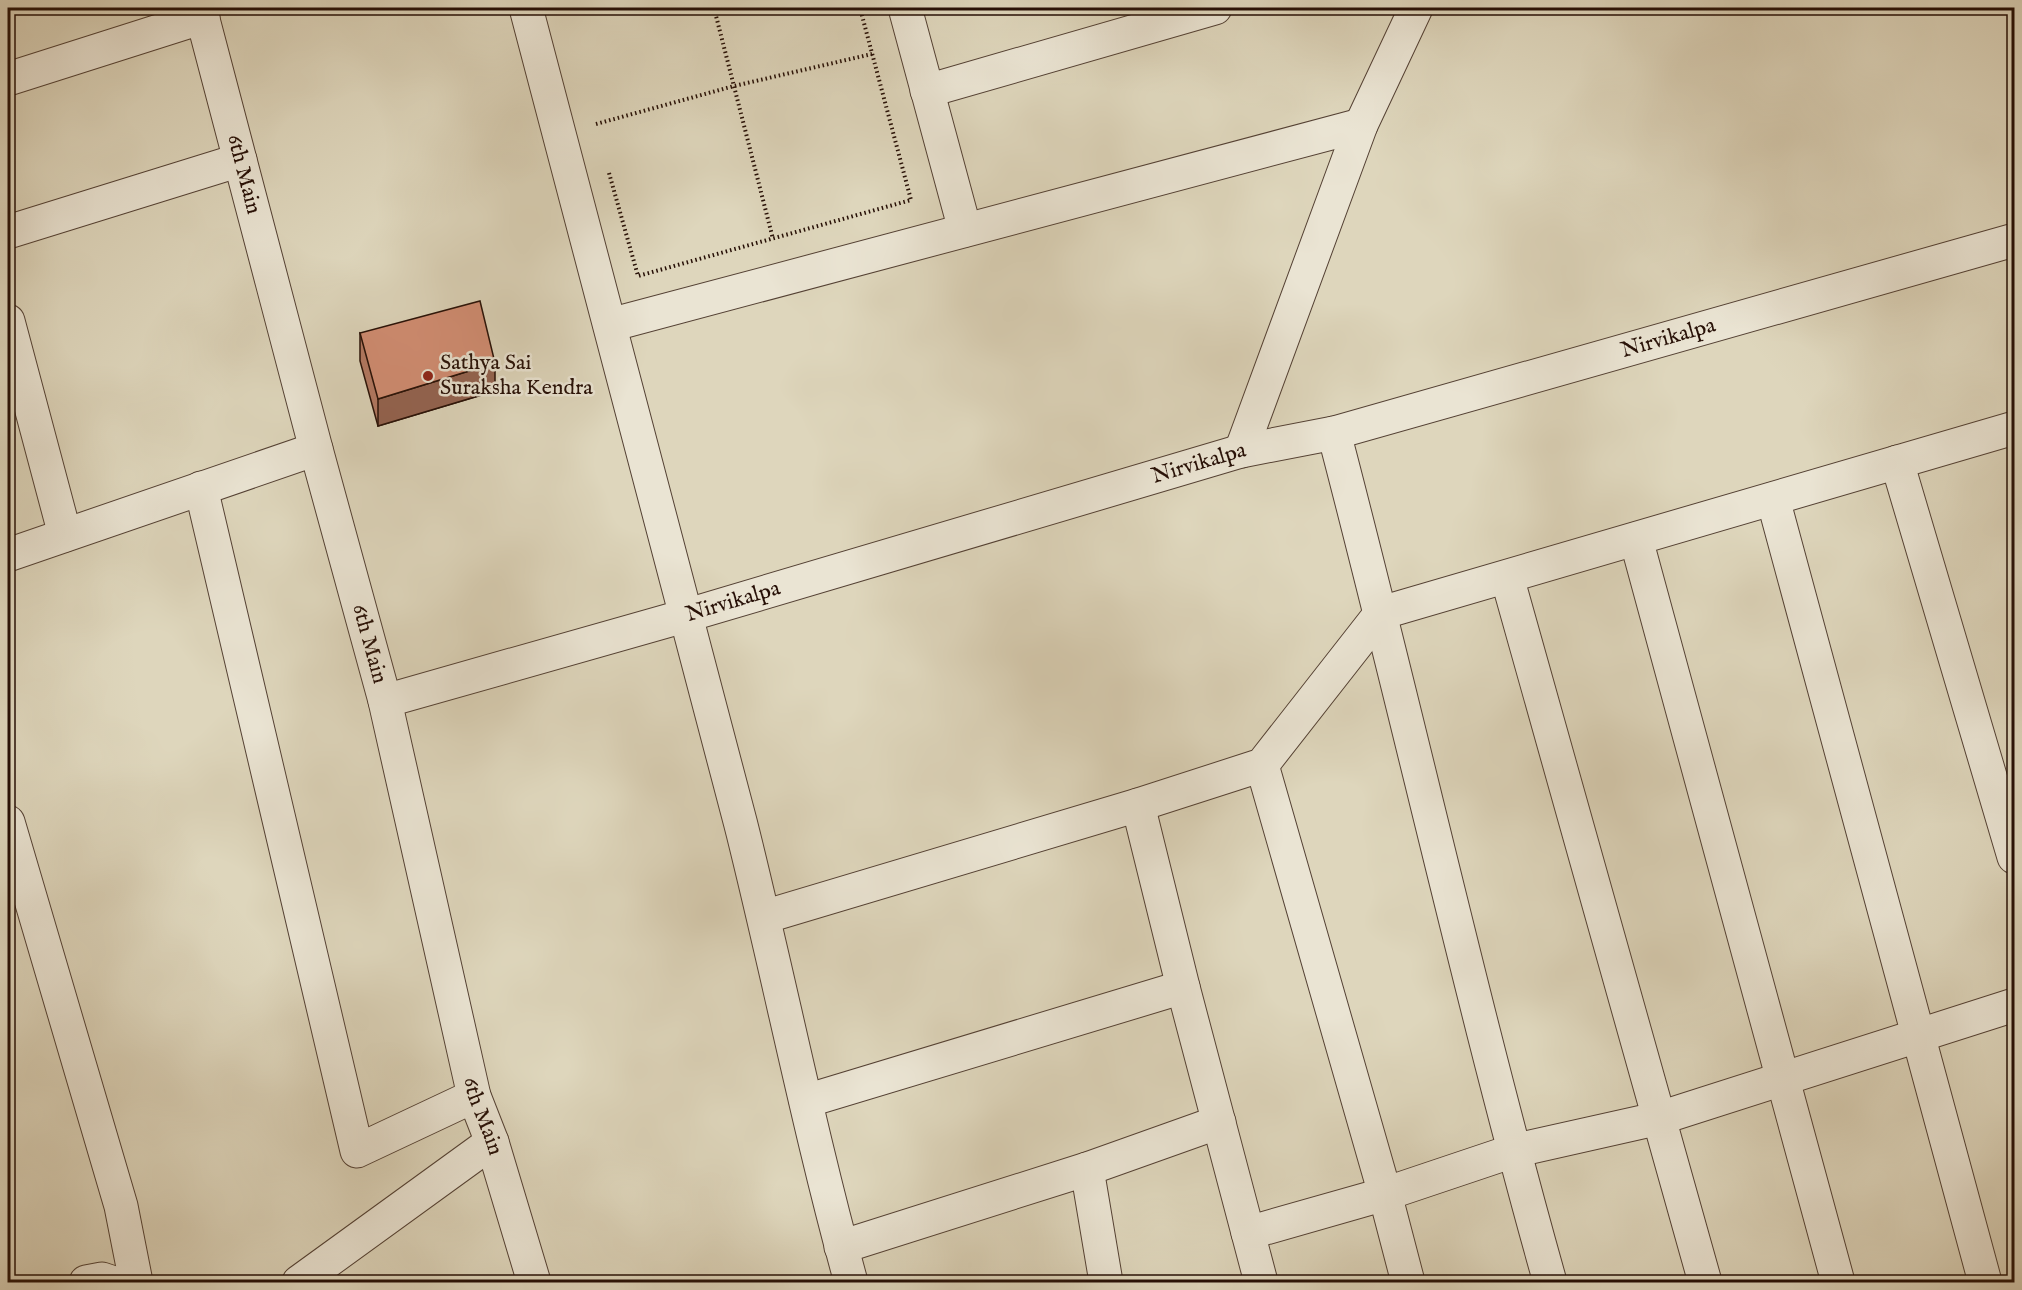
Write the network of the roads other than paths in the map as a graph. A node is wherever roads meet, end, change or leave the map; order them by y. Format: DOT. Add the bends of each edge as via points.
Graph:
graph roads {
  1 [pos="526,8"];
  2 [pos="905,8"];
  3 [pos="1215,8"];
  4 [pos="1416,8"];
  5 [pos="202,13"];
  6 [pos="8,79"];
  7 [pos="927,91"];
  8 [pos="1361,125"];
  9 [pos="240,160"];
  10 [pos="965,230"];
  11 [pos="8,232"];
  12 [pos="2014,240"];
  13 [pos="8,321"];
  14 [pos="610,325"];
  15 [pos="2014,428"];
  16 [pos="1334,433"];
  17 [pos="316,449"];
  18 [pos="1241,451"];
  19 [pos="1897,462"];
  20 [pos="201,488"];
  21 [pos="1773,499"];
  22 [pos="65,535"];
  23 [pos="1636,539"];
  24 [pos="8,555"];
  25 [pos="1507,577"];
  26 [pos="1381,614"];
  27 [pos="688,615"];
  28 [pos="385,701"];
  29 [pos="1262,765"];
  30 [pos="1138,805"];
  31 [pos="8,822"];
  32 [pos="2014,857"];
  33 [pos="764,917"];
  34 [pos="1183,987"];
  35 [pos="2014,1005"];
  36 [pos="1917,1035"];
  37 [pos="1783,1078"];
  38 [pos="474,1096"];
  39 [pos="806,1101"];
  40 [pos="1660,1118"];
  41 [pos="1219,1122"];
  42 [pos="492,1142"];
  43 [pos="1513,1151"];
  44 [pos="1087,1168"];
  45 [pos="1385,1194"];
  46 [pos="1248,1233"];
  47 [pos="841,1247"];
  48 [pos="86,1282"];
  49 [pos="111,1282"];
  50 [pos="136,1282"];
  51 [pos="299,1282"];
  52 [pos="534,1282"];
  53 [pos="851,1282"];
  54 [pos="1107,1282"];
  55 [pos="1261,1282"];
  56 [pos="1408,1282"];
  57 [pos="1550,1282"];
  58 [pos="1705,1282"];
  59 [pos="1838,1282"];
  60 [pos="1985,1282"];
  1 -- 14 [label="street"];
  2 -- 7 [label="street"];
  3 -- 7 [label="street"];
  4 -- 8 [label="street"];
  5 -- 6 [label="street"];
  5 -- 9 [label="street, 6th Main"];
  7 -- 10 [label="street"];
  8 -- 10 [label="street"];
  8 -- 18 [label="street"];
  9 -- 11 [label="street"];
  9 -- 17 [label="street, 6th Main"];
  10 -- 14 [label="street"];
  12 -- 16 [label="street, Nirvikalpa"];
  13 -- 22 [label="street"];
  14 -- 27 [label="street"];
  15 -- 19 [label="street"];
  16 -- 18 [label="street, Nirvikalpa"];
  16 -- 26 [label="street"];
  17 -- 20 [label="street"];
  17 -- 28 [label="street, 6th Main"];
  18 -- 27 [label="street, Nirvikalpa"];
  19 -- 21 [label="street"];
  19 -- 32 [label="street"];
  20 -- 22 [label="street"];
  20 -- 38 [label="street" via="357,1150"];
  21 -- 23 [label="street"];
  21 -- 36 [label="street"];
  22 -- 24 [label="street"];
  23 -- 25 [label="street"];
  23 -- 37 [label="street"];
  25 -- 26 [label="street"];
  25 -- 40 [label="street"];
  26 -- 29 [label="street"];
  26 -- 43 [label="street"];
  27 -- 28 [label="street, Nirvikalpa"];
  27 -- 33 [label="street"];
  28 -- 38 [label="street, 6th Main"];
  29 -- 30 [label="street"];
  29 -- 45 [label="street"];
  30 -- 33 [label="street"];
  30 -- 34 [label="street"];
  31 -- 50 [label="street" via="121,1206"];
  33 -- 39 [label="street"];
  34 -- 39 [label="street"];
  34 -- 41 [label="street"];
  35 -- 36 [label="street"];
  36 -- 37 [label="street"];
  36 -- 60 [label="street"];
  37 -- 40 [label="street"];
  37 -- 59 [label="street"];
  38 -- 42 [label="street, 6th Main"];
  39 -- 47 [label="street"];
  40 -- 43 [label="street"];
  40 -- 58 [label="street"];
  41 -- 44 [label="street"];
  41 -- 46 [label="street"];
  42 -- 51 [label="street"];
  42 -- 52 [label="street, 6th Main"];
  43 -- 45 [label="street"];
  43 -- 57 [label="street"];
  44 -- 47 [label="street"];
  44 -- 54 [label="street"];
  45 -- 46 [label="street"];
  45 -- 56 [label="street"];
  46 -- 55 [label="street"];
  47 -- 53 [label="street"];
  48 -- 49 [label="street"];
}
